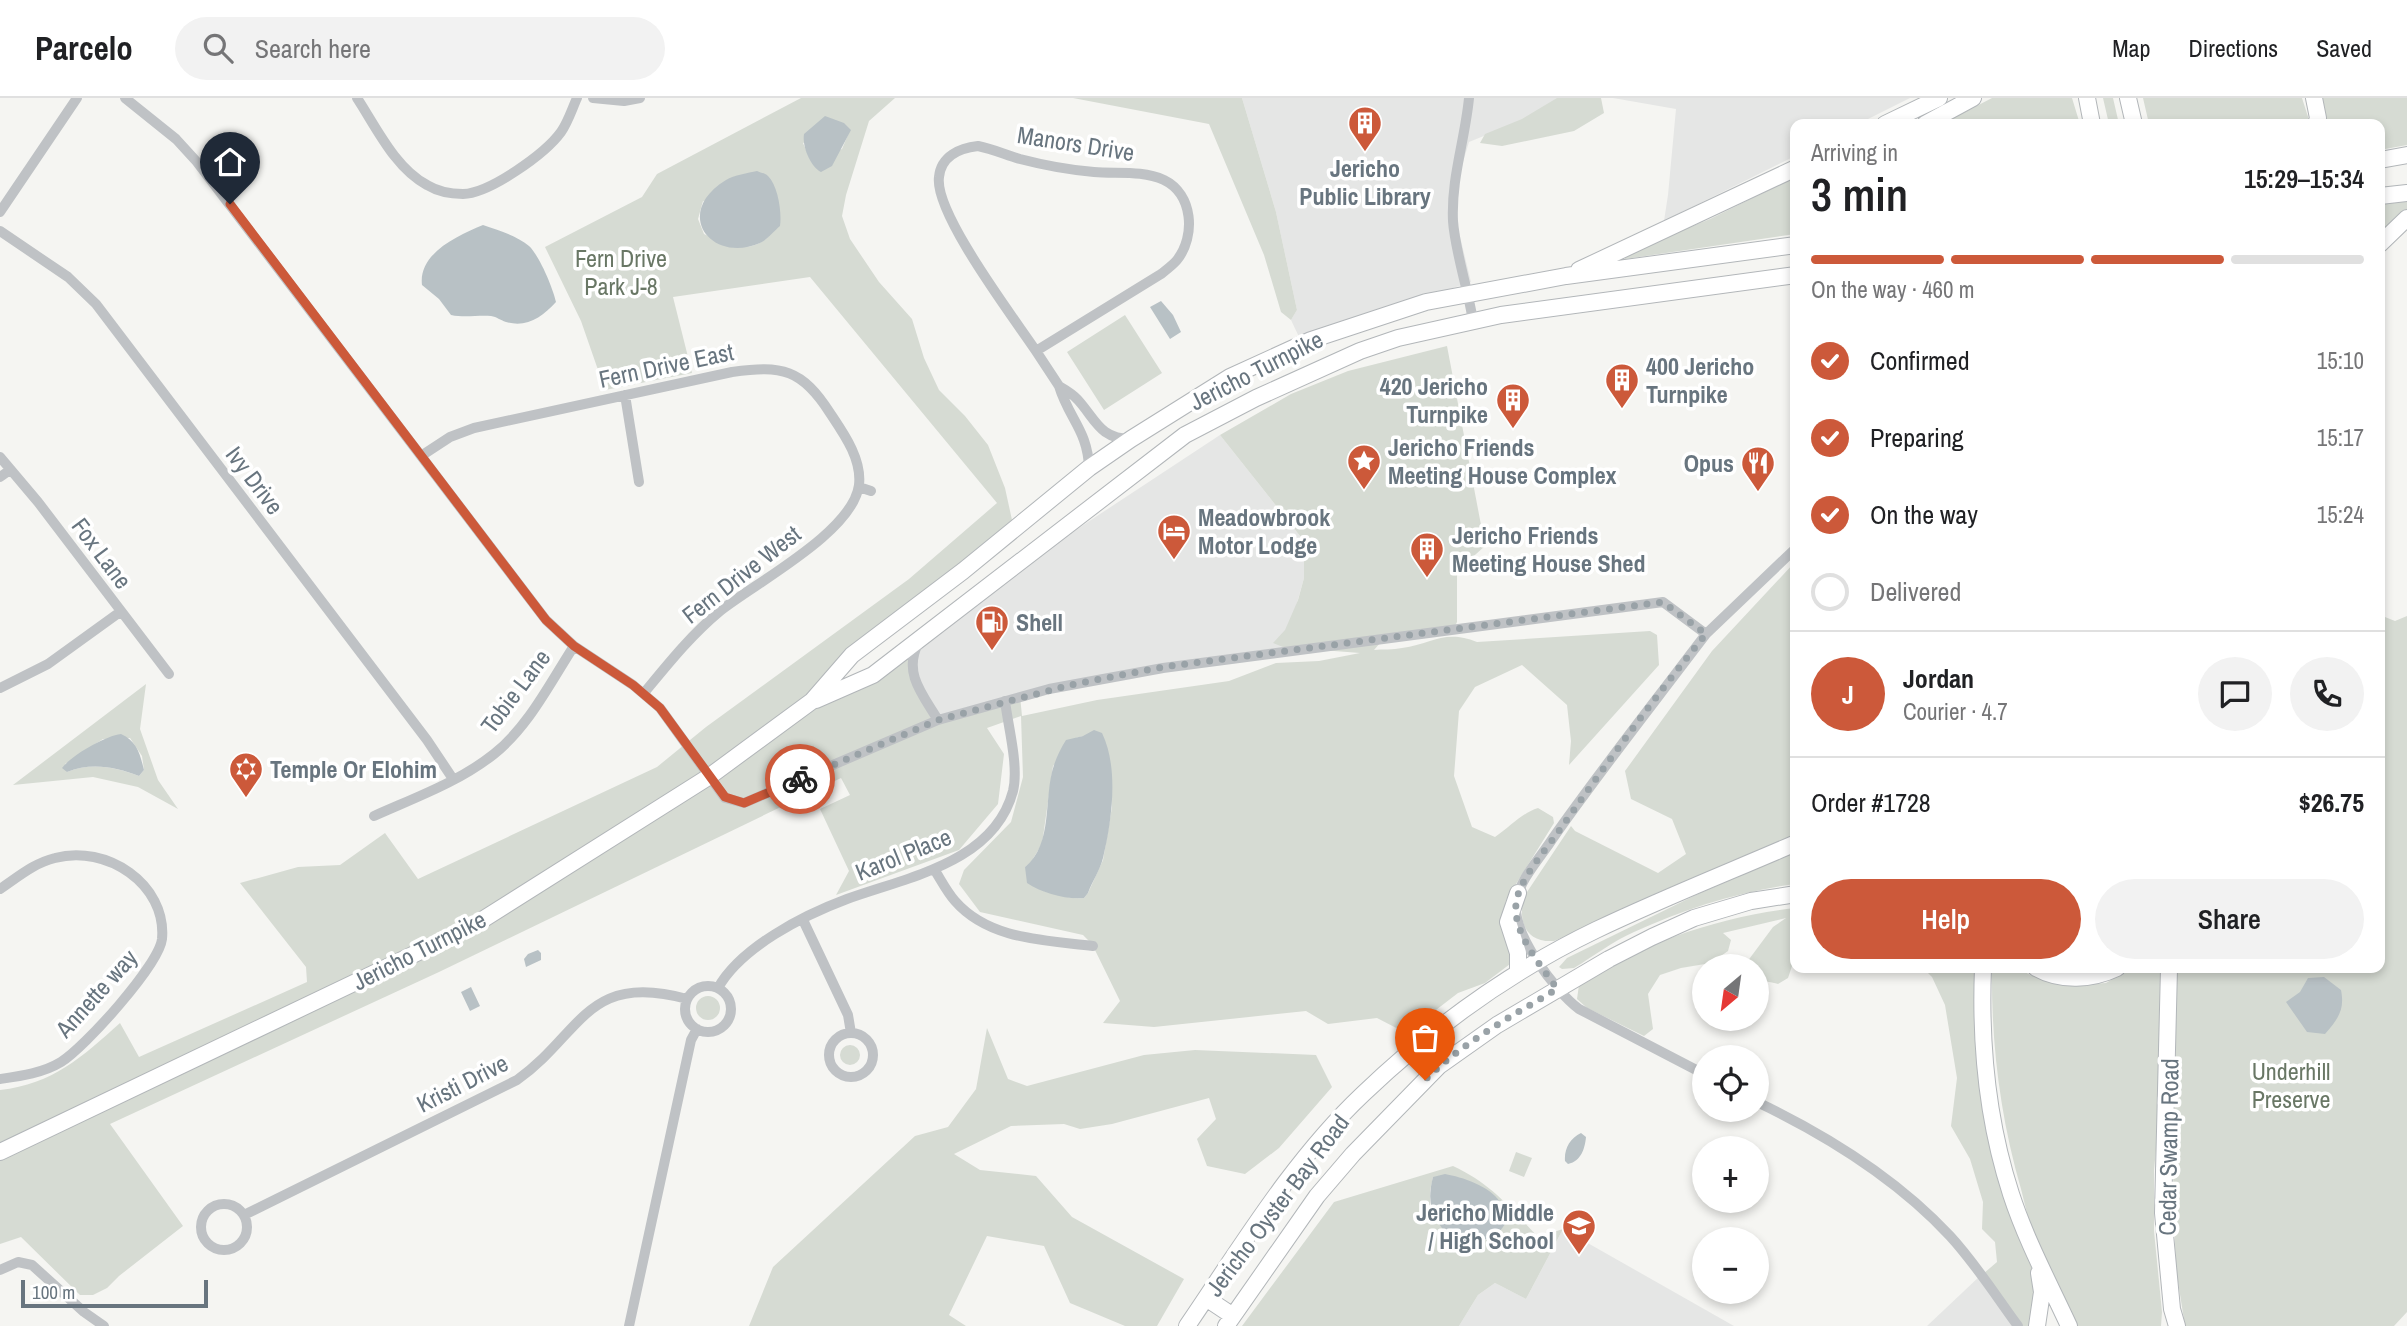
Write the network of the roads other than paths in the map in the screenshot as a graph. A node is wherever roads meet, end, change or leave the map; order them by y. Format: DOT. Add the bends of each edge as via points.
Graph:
graph roads {
  1 [pos="77,98"];
  2 [pos="125,98"];
  3 [pos="356,98"];
  4 [pos="577,98"];
  5 [pos="593,98"];
  6 [pos="640,98"];
  7 [pos="1469,98"];
  8 [pos="1939,98"];
  9 [pos="1973,98"];
  10 [pos="2080,98"];
  11 [pos="2087,98"];
  12 [pos="2128,98"];
  13 [pos="2314,98"];
  14 [pos="1895,119"];
  15 [pos="1934,119"];
  16 [pos="2090,119"];
  17 [pos="2091,119"];
  18 [pos="2133,119"];
  19 [pos="2318,119"];
  20 [pos="2407,155"];
  21 [pos="2385,159"];
  22 [pos="1790,171"];
  23 [pos="2407,193"];
  24 [pos="2385,195"];
  25 [pos="0,212"];
  26 [pos="2407,218"];
  27 [pos="0,231"];
  28 [pos="2385,239"];
  29 [pos="1790,246"];
  30 [pos="1566,276"];
  31 [pos="1790,277"];
  32 [pos="1469,293"];
  33 [pos="1473,321"];
  34 [pos="1036,351"];
  35 [pos="1059,386"];
  36 [pos="625,396"];
  37 [pos="1131,439"];
  38 [pos="421,456"];
  39 [pos="0,457"];
  40 [pos="1088,468"];
  41 [pos="10,470"];
  42 [pos="0,477"];
  43 [pos="639,482"];
  44 [pos="859,487"];
  45 [pos="871,491"];
  46 [pos="1790,554"];
  47 [pos="120,612"];
  48 [pos="1706,634"];
  49 [pos="922,637"];
  50 [pos="574,646"];
  51 [pos="169,674"];
  52 [pos="0,688"];
  53 [pos="644,693"];
  54 [pos="812,701"];
  55 [pos="1005,701"];
  56 [pos="938,720"];
  57 [pos="710,776"];
  58 [pos="453,779"];
  59 [pos="374,816"];
  60 [pos="1790,846"];
  61 [pos="934,869"];
  62 [pos="0,889"];
  63 [pos="1518,893"];
  64 [pos="1790,895"];
  65 [pos="803,920"];
  66 [pos="1093,946"];
  67 [pos="1538,961"];
  68 [pos="1518,973"];
  69 [pos="1983,973"];
  70 [pos="2051,973"];
  71 [pos="2106,973"];
  72 [pos="2169,973"];
  73 [pos="718,988"];
  74 [pos="1557,989"];
  75 [pos="687,999"];
  76 [pos="697,1029"];
  77 [pos="851,1033"];
  78 [pos="1692,1068"];
  79 [pos="0,1079"];
  80 [pos="1769,1108"];
  81 [pos="0,1152"];
  82 [pos="244,1215"];
  83 [pos="2037,1257"];
  84 [pos="0,1270"];
  85 [pos="1206,1298"];
  86 [pos="2172,1309"];
  87 [pos="1230,1321"];
  88 [pos="104,1326"];
  89 [pos="629,1326"];
  90 [pos="1187,1326"];
  91 [pos="2018,1326"];
  92 [pos="2037,1326"];
  93 [pos="2069,1326"];
  94 [pos="2170,1326"];
  95 [pos="2177,1326"];
  1 -- 25 [label="street"];
  2 -- 38 [label="street" via="197,162"];
  3 -- 4 [label="street" via="410,173 427,186 464,194 488,187 548,146"];
  5 -- 6 [label="street"];
  7 -- 32 [label="street" via="1453,199 1454,229"];
  8 -- 14 [label="main road"];
  9 -- 15 [label="main road"];
  10 -- 16 [label="main road"];
  11 -- 17 [label="main road"];
  12 -- 18 [label="main road"];
  13 -- 19 [label="main road"];
  20 -- 21 [label="main road"];
  22 -- 30 [label="main road"];
  23 -- 24 [label="main road"];
  26 -- 28 [label="main road"];
  27 -- 58 [label="street, Ivy Drive" via="68,277 96,304"];
  29 -- 30 [label="main road, Jericho Turnpike"];
  30 -- 32 [label="main road, Jericho Turnpike"];
  31 -- 33 [label="main road, Jericho Turnpike"];
  32 -- 33 [label="street"];
  32 -- 37 [label="main road, Jericho Turnpike" via="1404,307 1311,340 1230,377"];
  33 -- 49 [label="main road, Jericho Turnpike" via="1360,351 1185,435"];
  34 -- 34 [label="street, Manors Drive" via="1177,260 1188,236 1187,205 1165,181 1144,174 1084,170 965,147 947,160 939,175 939,188 969,250"];
  34 -- 35 [label="street, Manors Drive"];
  35 -- 37 [label="street, Manors Drive" via="1076,397 1100,430 1116,439"];
  35 -- 40 [label="street, Manors Drive" via="1086,441"];
  36 -- 38 [label="street, Fern Drive East" via="474,428"];
  36 -- 43 [label="street"];
  36 -- 44 [label="street, Fern Drive East" via="742,370 762,368 792,374 814,390 842,431 859,465"];
  37 -- 40 [label="main road, Jericho Turnpike"];
  38 -- 50 [label="street" via="546,620"];
  39 -- 41 [label="street, Fox Lane"];
  40 -- 54 [label="main road, Jericho Turnpike" via="852,655"];
  41 -- 42 [label="street"];
  41 -- 47 [label="street, Fox Lane"];
  44 -- 45 [label="street"];
  44 -- 53 [label="street, Fern Drive West" via="852,505 833,529 720,611"];
  46 -- 48 [label="street"];
  47 -- 51 [label="street, Fox Lane"];
  47 -- 52 [label="street" via="48,664"];
  48 -- 55 [label="street" via="1663,602 1163,667"];
  48 -- 63 [label="street" via="1598,775"];
  49 -- 54 [label="main road, Jericho Turnpike" via="873,675"];
  49 -- 56 [label="street" via="912,657 912,675"];
  50 -- 53 [label="street"];
  50 -- 58 [label="street, Tobie Lane" via="515,734 494,754"];
  53 -- 57 [label="street"];
  54 -- 57 [label="main road, Jericho Turnpike"];
  55 -- 56 [label="street"];
  55 -- 61 [label="street, Karol Place" via="1015,776 1007,806 985,839"];
  56 -- 57 [label="street" via="744,803 725,797"];
  57 -- 81 [label="main road, Jericho Turnpike" via="471,927"];
  58 -- 59 [label="street, Tobie Lane"];
  60 -- 67 [label="main road, Jericho Oyster Bay Road" via="1594,931"];
  61 -- 65 [label="street, Karol Place" via="844,900"];
  61 -- 66 [label="street" via="954,900 986,926 1025,937"];
  62 -- 79 [label="street, Annette way" via="31,867 57,857 102,859 130,871 152,894 160,914 162,940 149,969 69,1055 44,1070"];
  63 -- 67 [label="street" via="1517,921"];
  63 -- 68 [label="main road" via="1508,922 1518,953"];
  64 -- 74 [label="main road, Jericho Oyster Bay Road" via="1694,918"];
  65 -- 73 [label="street, Karol Place" via="760,944"];
  65 -- 77 [label="street" via="848,1015"];
  67 -- 68 [label="main road, Jericho Oyster Bay Road"];
  67 -- 74 [label="street"];
  68 -- 85 [label="main road, Jericho Oyster Bay Road" via="1433,1032 1362,1095 1298,1167"];
  69 -- 83 [label="main road" via="1985,1052 1999,1149 2011,1195"];
  70 -- 71 [label="main road" via="2083,978"];
  72 -- 86 [label="main road, Cedar Swamp Road" via="2163,1213"];
  73 -- 75 [label="street, Karol Place" via="704,986"];
  73 -- 76 [label="street" via="731,1007 727,1022 710,1032"];
  74 -- 78 [label="street" via="1579,1009"];
  74 -- 87 [label="main road, Jericho Oyster Bay Road" via="1439,1066 1317,1196"];
  75 -- 76 [label="street" via="685,1013"];
  75 -- 82 [label="street, Kristi Drive" via="663,992 630,992 611,998 582,1016 517,1080"];
  76 -- 89 [label="street"];
  77 -- 77 [label="street" via="837,1038 829,1056 834,1069 852,1077 870,1065 872,1051 865,1038"];
  80 -- 91 [label="street" via="1835,1144 1928,1215 1969,1259"];
  82 -- 82 [label="street" via="226,1204 212,1208 201,1226 205,1240 215,1248 234,1248 247,1230"];
  83 -- 92 [label="main road" via="2042,1292"];
  83 -- 93 [label="main road"];
  84 -- 88 [label="street" via="18,1262 32,1265"];
  85 -- 87 [label="main road"];
  85 -- 90 [label="main road, Jericho Oyster Bay Road"];
  86 -- 94 [label="main road"];
  86 -- 95 [label="main road, Cedar Swamp Road"];
}
